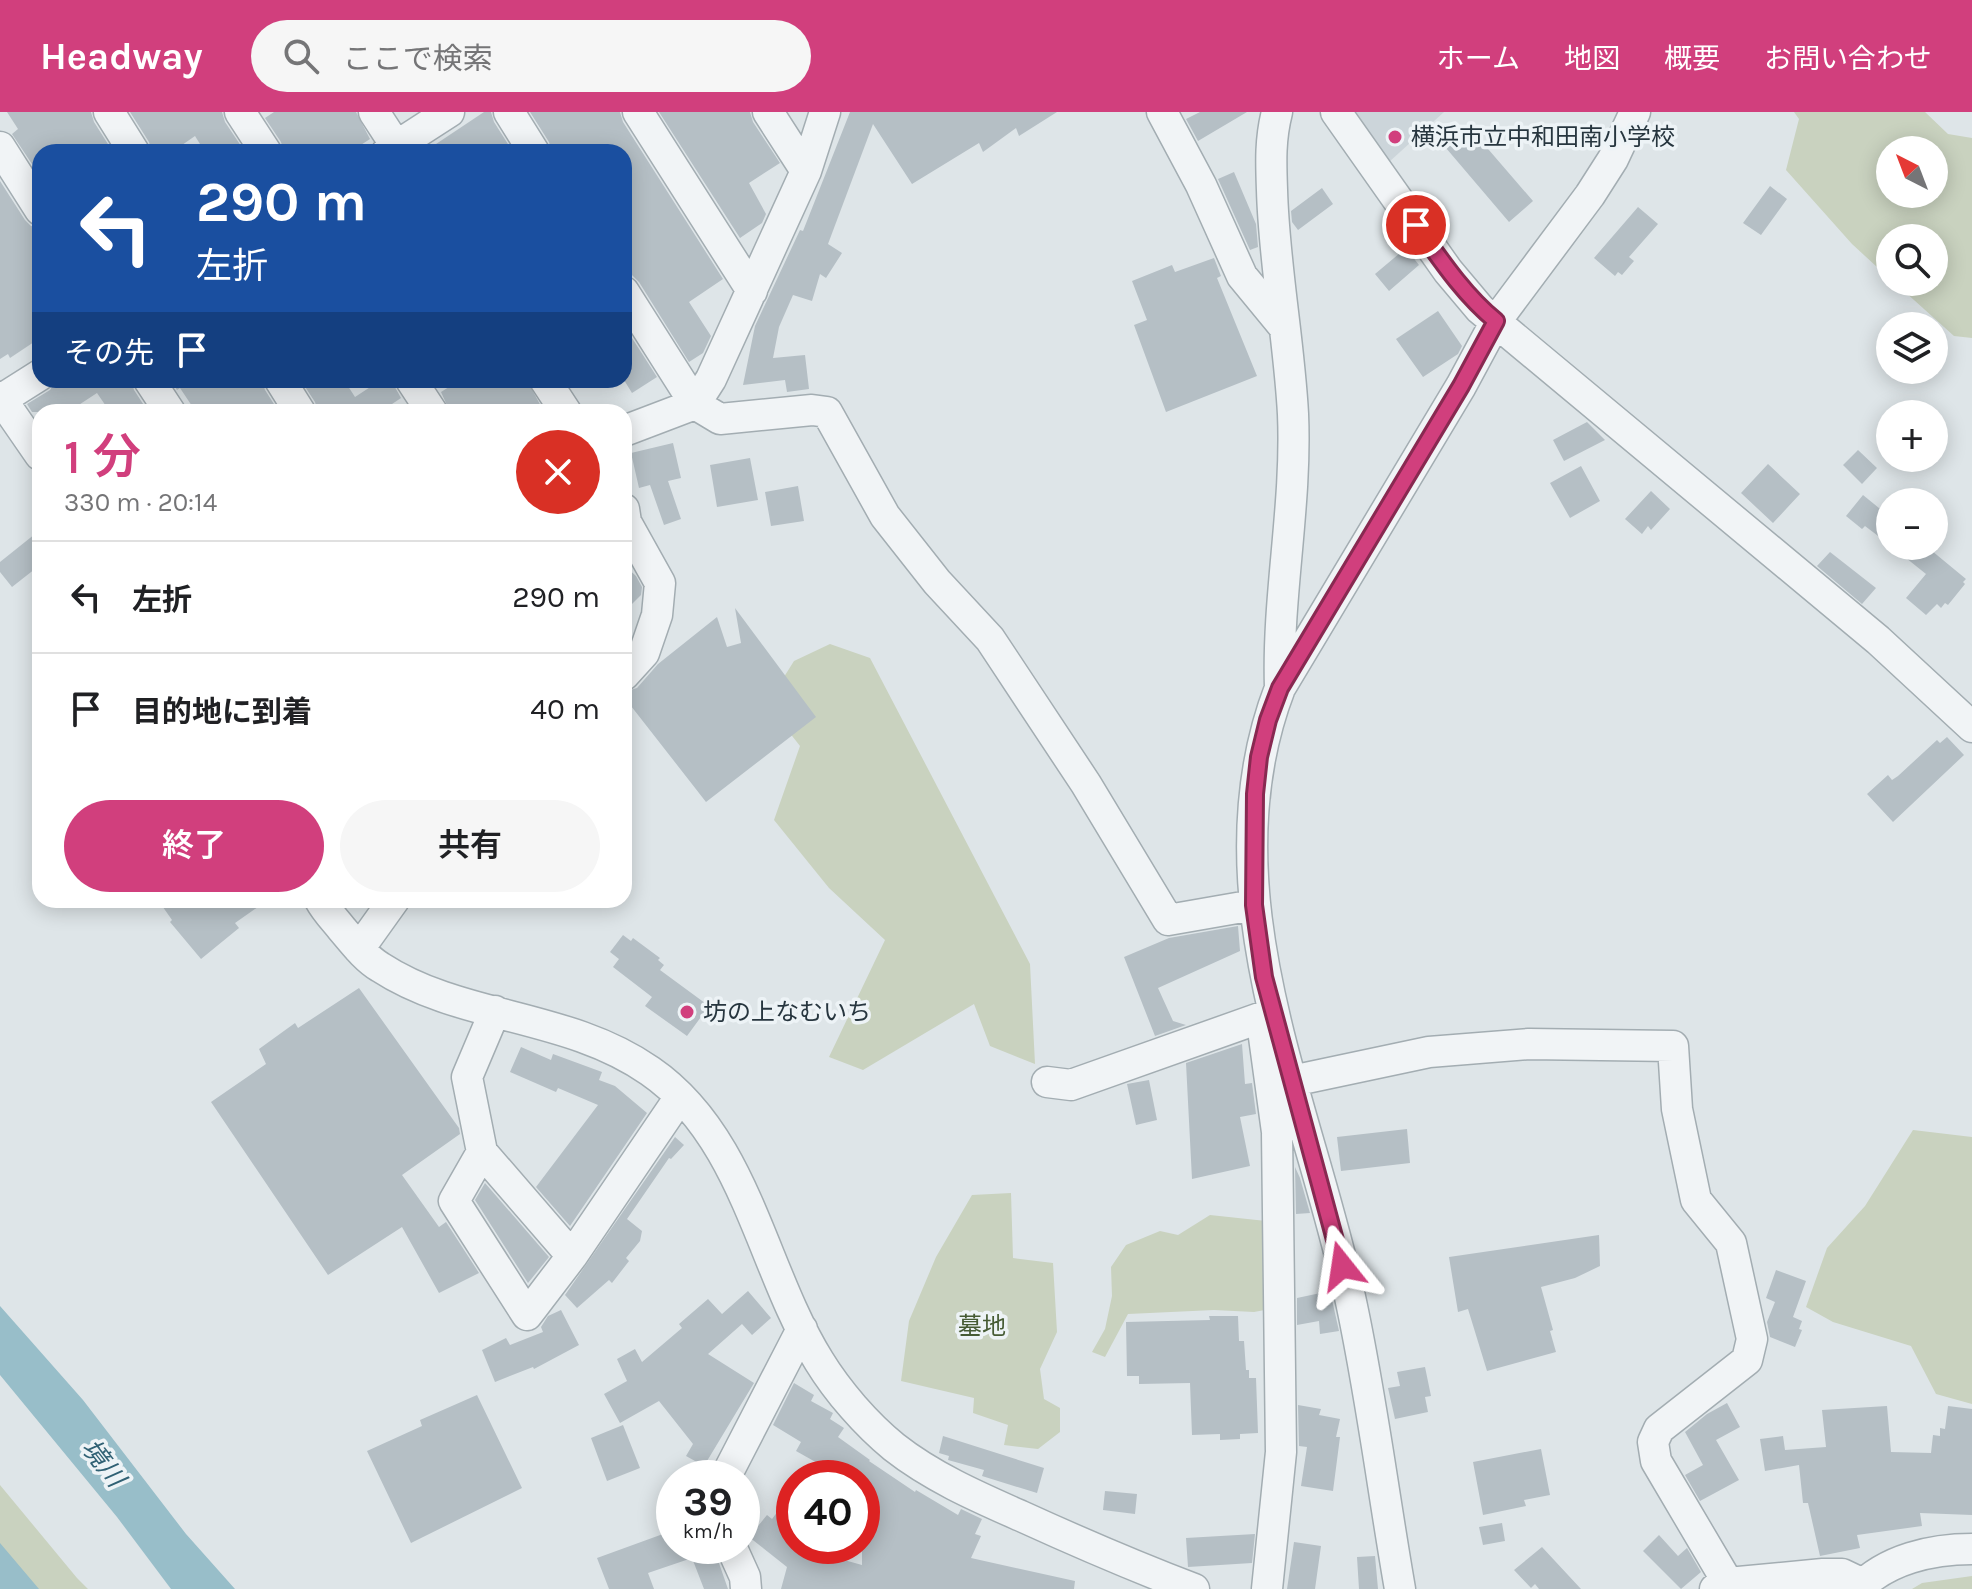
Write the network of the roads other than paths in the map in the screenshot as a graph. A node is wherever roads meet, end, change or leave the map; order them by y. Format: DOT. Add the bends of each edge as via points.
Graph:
graph roads {
  1 [pos="109,112"];
  2 [pos="240,112"];
  3 [pos="374,112"];
  4 [pos="449,112"];
  5 [pos="509,112"];
  6 [pos="638,112"];
  7 [pos="768,112"];
  8 [pos="825,112"];
  9 [pos="1162,112"];
  10 [pos="1277,112"];
  11 [pos="1336,112"];
  12 [pos="1635,112"];
  13 [pos="129,144"];
  14 [pos="261,144"];
  15 [pos="391,144"];
  16 [pos="403,144"];
  17 [pos="529,144"];
  18 [pos="0,147"];
  19 [pos="806,171"];
  20 [pos="32,197"];
  21 [pos="752,291"];
  22 [pos="632,305"];
  23 [pos="1496,321"];
  24 [pos="1284,327"];
  25 [pos="32,380"];
  26 [pos="1,398"];
  27 [pos="695,404"];
  28 [pos="632,428"];
  29 [pos="32,443"];
  30 [pos="632,533"];
  31 [pos="632,666"];
  32 [pos="1280,688"];
  33 [pos="1972,727"];
  34 [pos="1254,905"];
  35 [pos="326,908"];
  36 [pos="388,908"];
  37 [pos="359,949"];
  38 [pos="495,1011"];
  39 [pos="1268,1016"];
  40 [pos="1292,1081"];
  41 [pos="1047,1082"];
  42 [pos="680,1097"];
  43 [pos="482,1152"];
  44 [pos="572,1256"];
  45 [pos="802,1329"];
  46 [pos="734,1460"];
  47 [pos="1972,1549"];
  48 [pos="739,1564"];
  49 [pos="1721,1586"];
  50 [pos="1860,1586"];
  51 [pos="746,1589"];
  52 [pos="1194,1589"];
  53 [pos="1267,1589"];
  54 [pos="1400,1589"];
  1 -- 13 [label="street"];
  2 -- 14 [label="street"];
  3 -- 15 [label="street"];
  4 -- 16 [label="street"];
  5 -- 17 [label="street"];
  6 -- 21 [label="street"];
  7 -- 19 [label="street"];
  8 -- 19 [label="street"];
  9 -- 24 [label="street" via="1242,276"];
  10 -- 24 [label="street" via="1271,137 1273,222"];
  11 -- 23 [label="street" via="1448,271"];
  12 -- 23 [label="street" via="1590,195"];
  18 -- 20 [label="street"];
  19 -- 21 [label="street"];
  21 -- 27 [label="street"];
  22 -- 27 [label="street"];
  23 -- 32 [label="street"];
  23 -- 33 [label="street" via="1922,679"];
  24 -- 32 [label="street" via="1293,415"];
  25 -- 26 [label="street"];
  26 -- 29 [label="street"];
  27 -- 28 [label="street"];
  27 -- 34 [label="street" via="720,419 827,412 885,516 990,639 1168,920"];
  30 -- 31 [label="street" via="660,583 657,615 644,653"];
  32 -- 34 [label="street" via="1259,757"];
  34 -- 39 [label="street"];
  35 -- 37 [label="street"];
  36 -- 37 [label="street"];
  37 -- 38 [label="street" via="415,986"];
  38 -- 42 [label="street" via="610,1048"];
  38 -- 43 [label="street" via="467,1077"];
  39 -- 40 [label="street"];
  39 -- 41 [label="street" via="1071,1085"];
  39 -- 53 [label="street" via="1277,1132 1281,1452"];
  40 -- 49 [label="street" via="1429,1052 1529,1044 1673,1046 1677,1109 1696,1200 1731,1243 1752,1339 1747,1360 1659,1429 1653,1442 1656,1461"];
  40 -- 54 [label="street" via="1350,1296"];
  42 -- 44 [label="street"];
  42 -- 45 [label="street" via="737,1180"];
  43 -- 44 [label="street"];
  43 -- 44 [label="street" via="454,1201 527,1315"];
  45 -- 46 [label="street"];
  45 -- 52 [label="street" via="837,1386 894,1447 976,1496"];
  47 -- 50 [label="street" via="1900,1561"];
  48 -- 51 [label="street"];
  49 -- 50 [label="street" via="1823,1574 1842,1574"];
}
